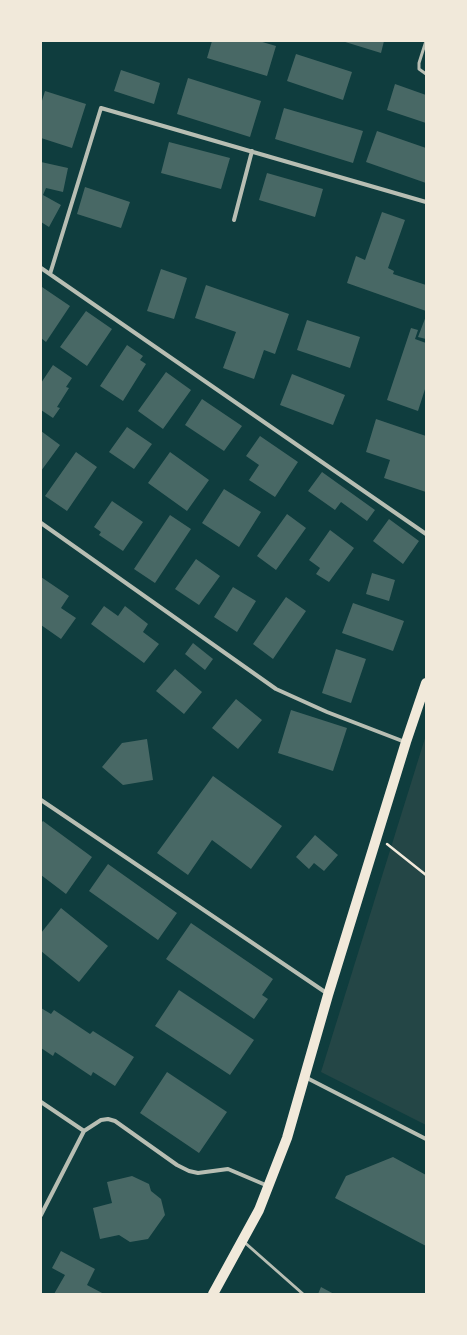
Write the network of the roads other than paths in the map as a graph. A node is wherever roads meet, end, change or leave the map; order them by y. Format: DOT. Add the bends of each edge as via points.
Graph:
graph roads {
  1 [pos="426,41"];
  2 [pos="426,74"];
  3 [pos="252,151"];
  4 [pos="426,202"];
  5 [pos="234,220"];
  6 [pos="41,268"];
  7 [pos="50,274"];
  8 [pos="41,523"];
  9 [pos="426,534"];
  10 [pos="426,683"];
  11 [pos="406,742"];
  12 [pos="41,800"];
  13 [pos="328,995"];
  14 [pos="304,1077"];
  15 [pos="41,1102"];
  16 [pos="84,1131"];
  17 [pos="426,1139"];
  18 [pos="268,1186"];
  19 [pos="41,1215"];
  20 [pos="242,1240"];
  21 [pos="213,1294"];
  22 [pos="303,1294"];
  1 -- 2 [label="lane" via="419,69"];
  3 -- 4 [label="street"];
  3 -- 5 [label="street"];
  3 -- 7 [label="street" via="101,108"];
  6 -- 7 [label="street"];
  7 -- 9 [label="street"];
  8 -- 11 [label="street" via="276,689 327,712"];
  10 -- 11 [label="main road"];
  11 -- 13 [label="main road"];
  12 -- 13 [label="street"];
  13 -- 14 [label="main road"];
  14 -- 17 [label="street"];
  14 -- 18 [label="main road" via="287,1138"];
  15 -- 16 [label="street"];
  16 -- 18 [label="street" via="101,1120 115,1121 189,1171 228,1168"];
  16 -- 19 [label="street"];
  18 -- 20 [label="main road" via="259,1210"];
  20 -- 21 [label="main road"];
  20 -- 22 [label="lane"];
}
